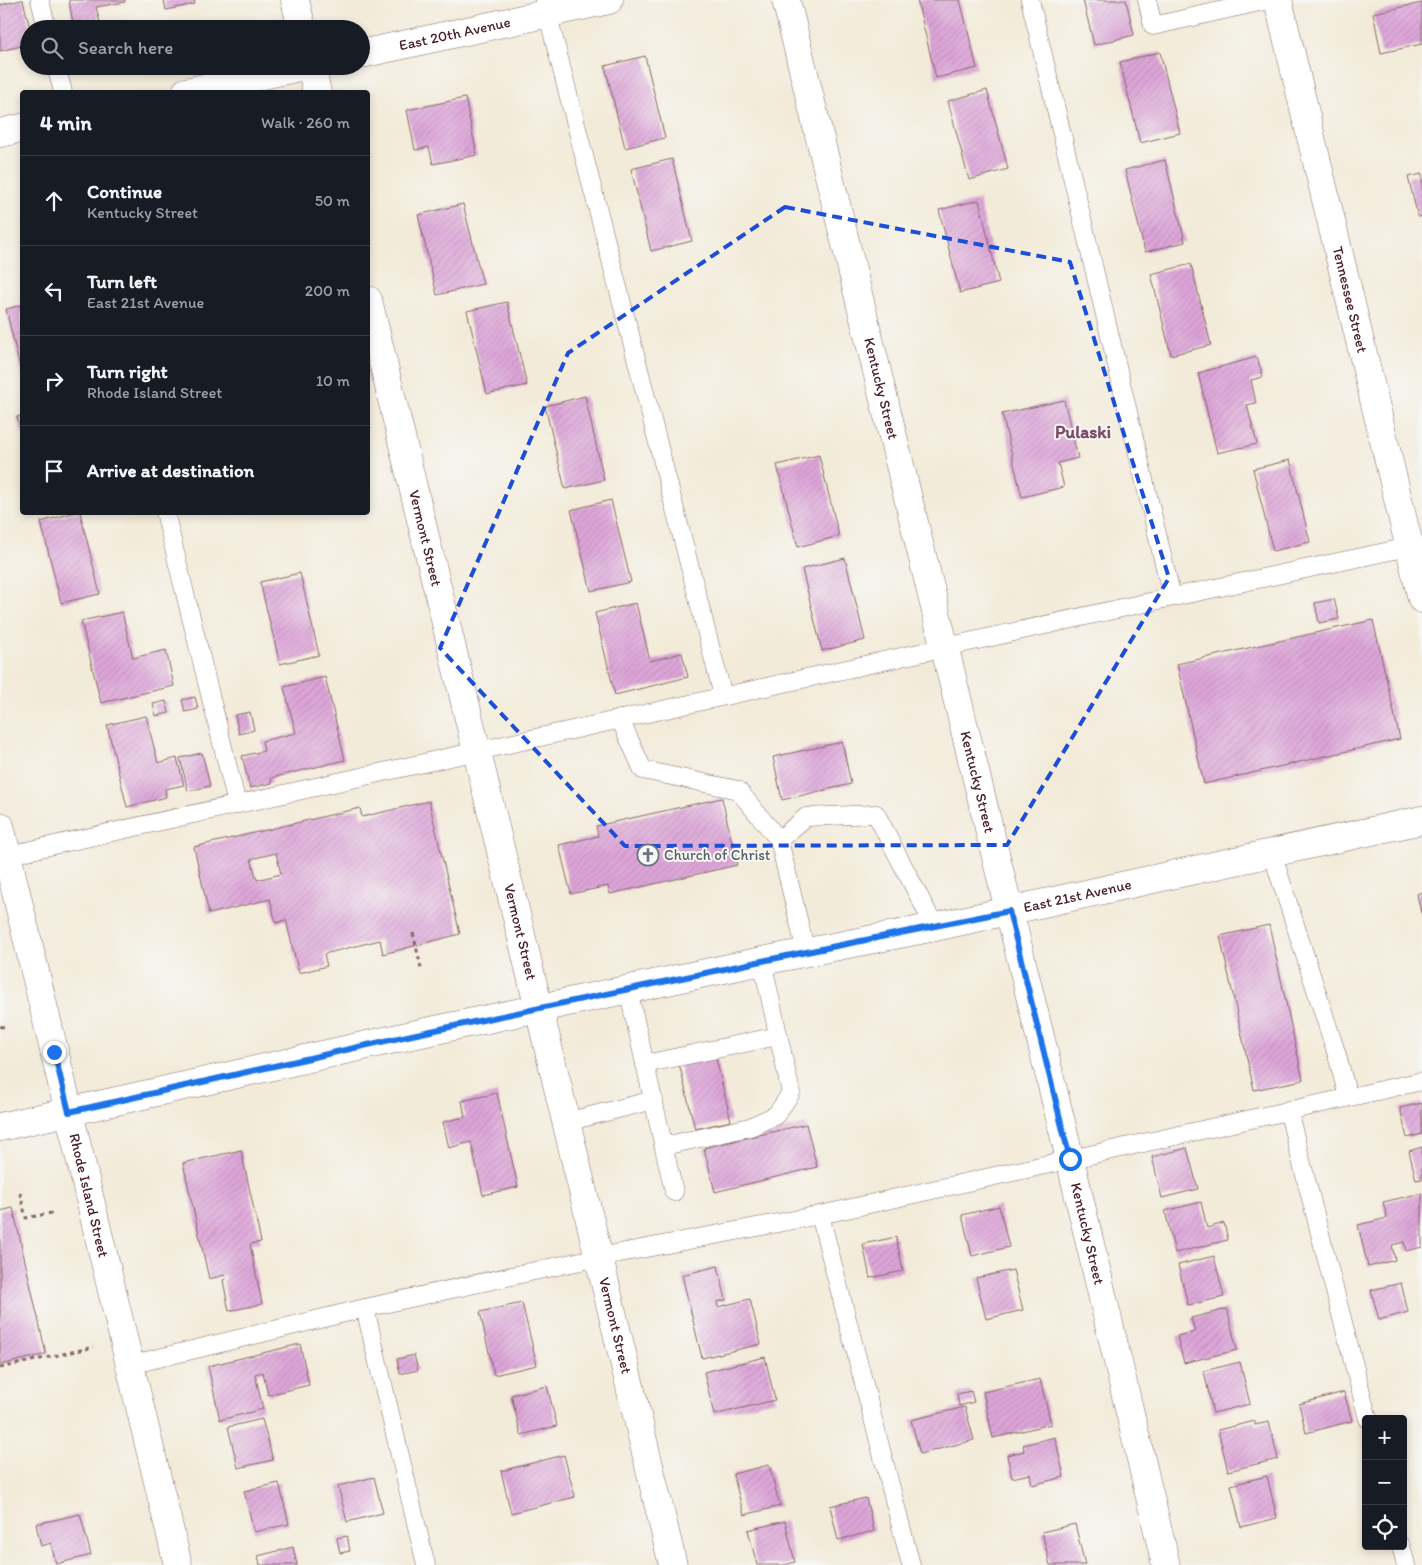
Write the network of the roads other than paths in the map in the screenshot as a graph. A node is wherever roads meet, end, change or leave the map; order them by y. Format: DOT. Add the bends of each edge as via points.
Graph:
graph roads {
  1 [pos="40,0"];
  2 [pos="295,0"];
  3 [pos="608,0"];
  4 [pos="786,0"];
  5 [pos="1030,0"];
  6 [pos="1147,0"];
  7 [pos="1268,0"];
  8 [pos="1278,0"];
  9 [pos="546,7"];
  10 [pos="45,20"];
  11 [pos="300,20"];
  12 [pos="370,52"];
  13 [pos="58,75"];
  14 [pos="263,75"];
  15 [pos="313,75"];
  16 [pos="62,90"];
  17 [pos="195,90"];
  18 [pos="317,90"];
  19 [pos="20,128"];
  20 [pos="0,133"];
  21 [pos="370,308"];
  22 [pos="166,515"];
  23 [pos="1416,546"];
  24 [pos="1172,597"];
  25 [pos="1422,598"];
  26 [pos="944,648"];
  27 [pos="723,696"];
  28 [pos="620,719"];
  29 [pos="476,751"];
  30 [pos="237,804"];
  31 [pos="1422,820"];
  32 [pos="0,826"];
  33 [pos="779,840"];
  34 [pos="1272,853"];
  35 [pos="4,856"];
  36 [pos="1009,911"];
  37 [pos="935,927"];
  38 [pos="806,952"];
  39 [pos="762,961"];
  40 [pos="628,989"];
  41 [pos="538,1008"];
  42 [pos="778,1036"];
  43 [pos="645,1064"];
  44 [pos="1422,1081"];
  45 [pos="1348,1097"];
  46 [pos="654,1100"];
  47 [pos="1288,1110"];
  48 [pos="69,1112"];
  49 [pos="566,1122"];
  50 [pos="0,1127"];
  51 [pos="664,1146"];
  52 [pos="1070,1159"];
  53 [pos="674,1192"];
  54 [pos="820,1215"];
  55 [pos="599,1257"];
  56 [pos="365,1308"];
  57 [pos="127,1352"];
  58 [pos="1367,1415"];
  59 [pos="1402,1550"];
  60 [pos="178,1565"];
  61 [pos="426,1565"];
  62 [pos="672,1565"];
  63 [pos="911,1565"];
  64 [pos="1166,1565"];
  65 [pos="1406,1565"];
  1 -- 10 [label="lane"];
  2 -- 11 [label="street"];
  3 -- 9 [label="street, East 20th Avenue"];
  4 -- 26 [label="street, Kentucky Street"];
  5 -- 24 [label="lane"];
  6 -- 7 [label="lane" via="1153,26"];
  8 -- 23 [label="street, Tennessee Street"];
  9 -- 12 [label="street, East 20th Avenue"];
  9 -- 27 [label="lane"];
  13 -- 16 [label="lane"];
  14 -- 17 [label="street"];
  15 -- 18 [label="street"];
  19 -- 20 [label="street"];
  21 -- 29 [label="street, Vermont Street"];
  22 -- 30 [label="lane"];
  23 -- 24 [label="lane"];
  23 -- 25 [label="street, Tennessee Street"];
  24 -- 26 [label="lane"];
  26 -- 27 [label="lane"];
  26 -- 36 [label="street, Kentucky Street"];
  27 -- 28 [label="lane"];
  28 -- 29 [label="lane"];
  28 -- 33 [label="lane" via="644,770 738,790"];
  29 -- 30 [label="lane"];
  29 -- 41 [label="street, Vermont Street"];
  30 -- 35 [label="lane"];
  31 -- 34 [label="street, East 21st Avenue"];
  32 -- 35 [label="street, Rhode Island Street"];
  33 -- 37 [label="lane" via="806,817 876,814"];
  33 -- 38 [label="lane"];
  34 -- 36 [label="street, East 21st Avenue"];
  34 -- 45 [label="lane"];
  35 -- 48 [label="street, Rhode Island Street"];
  36 -- 37 [label="street, East 21st Avenue"];
  36 -- 52 [label="street, Kentucky Street"];
  37 -- 38 [label="street, East 21st Avenue"];
  38 -- 39 [label="street, East 21st Avenue"];
  39 -- 40 [label="street, East 21st Avenue"];
  39 -- 42 [label="lane"];
  40 -- 41 [label="street, East 21st Avenue"];
  40 -- 43 [label="lane"];
  41 -- 48 [label="street, East 21st Avenue"];
  41 -- 49 [label="street, Vermont Street"];
  42 -- 43 [label="lane"];
  42 -- 51 [label="lane" via="791,1093 776,1115 750,1127"];
  43 -- 46 [label="lane"];
  44 -- 45 [label="lane"];
  45 -- 47 [label="lane"];
  46 -- 49 [label="lane"];
  46 -- 51 [label="lane"];
  47 -- 52 [label="lane"];
  47 -- 58 [label="lane"];
  48 -- 50 [label="street, East 21st Avenue"];
  48 -- 57 [label="street, Rhode Island Street"];
  49 -- 55 [label="street, Vermont Street"];
  51 -- 53 [label="lane"];
  52 -- 54 [label="lane"];
  52 -- 64 [label="street, Kentucky Street"];
  54 -- 55 [label="lane"];
  54 -- 63 [label="lane"];
  55 -- 56 [label="lane"];
  55 -- 62 [label="street, Vermont Street"];
  56 -- 57 [label="lane"];
  56 -- 61 [label="lane"];
  57 -- 60 [label="street, Rhode Island Street"];
  59 -- 65 [label="lane"];
}
